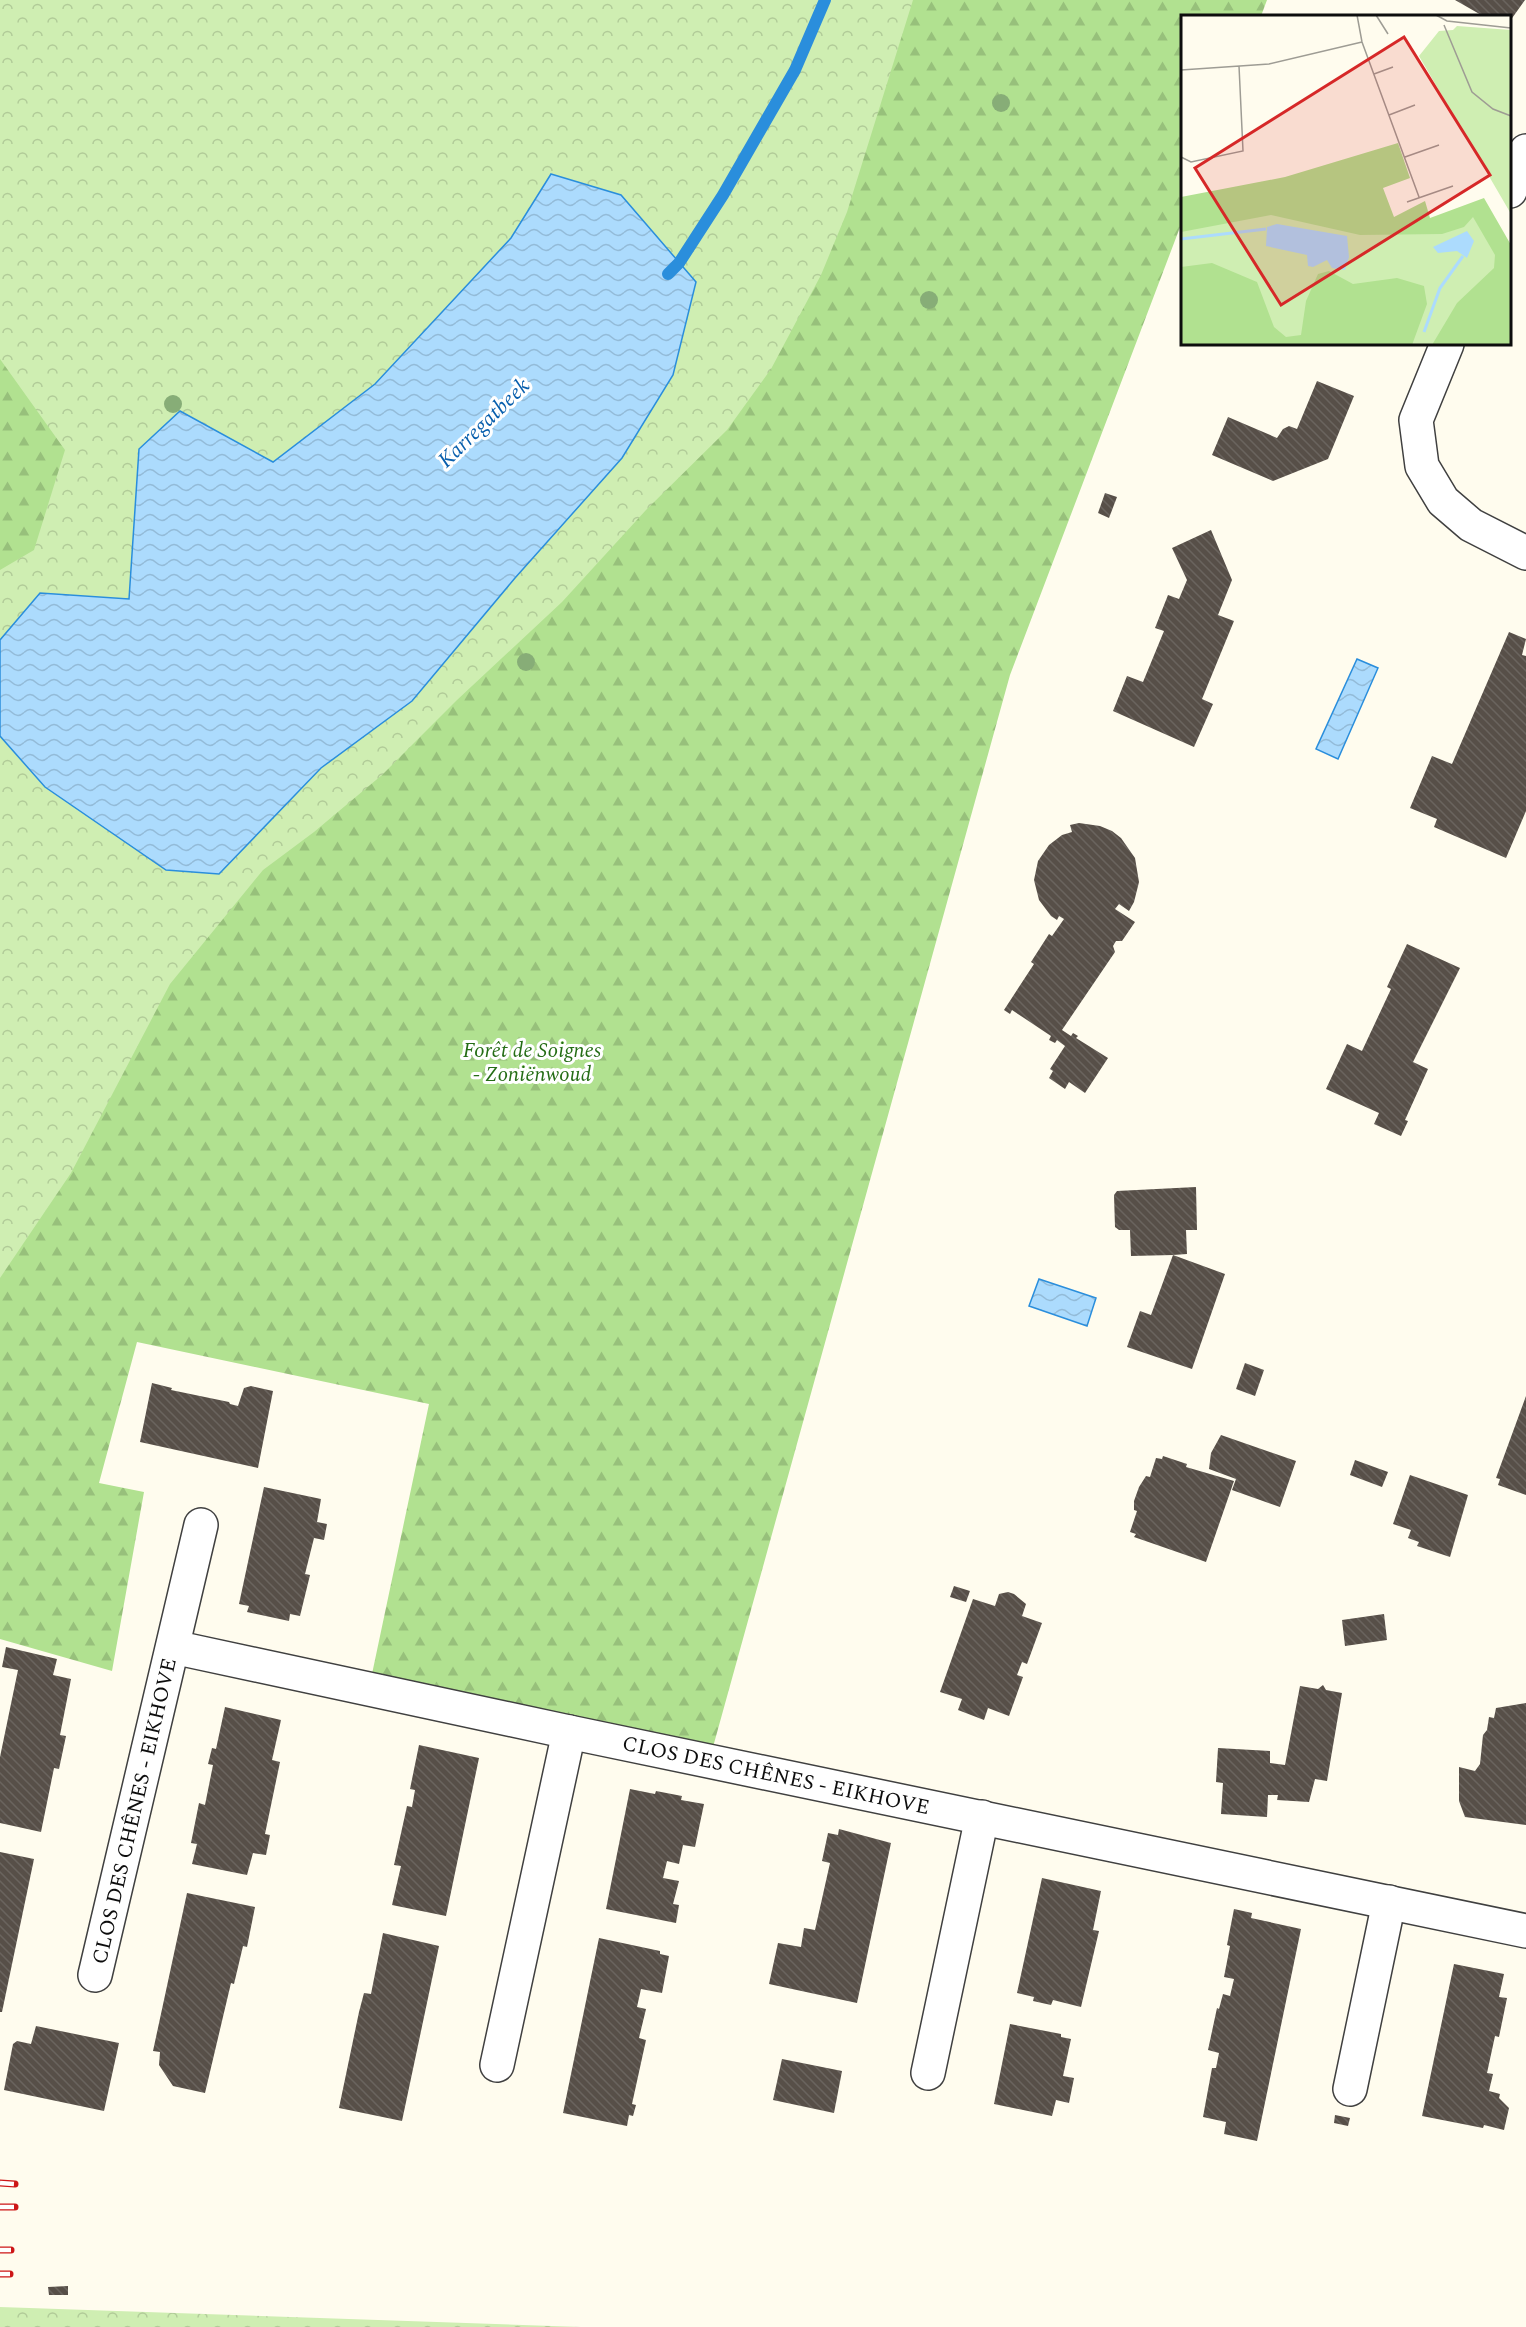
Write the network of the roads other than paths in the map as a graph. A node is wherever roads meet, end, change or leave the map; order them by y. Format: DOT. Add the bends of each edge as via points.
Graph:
graph roads {
  1 [pos="1526,151"];
  2 [pos="1511,186"];
  3 [pos="1447,345"];
  4 [pos="1526,553"];
  5 [pos="201,1525"];
  6 [pos="172,1647"];
  7 [pos="569,1732"];
  8 [pos="982,1817"];
  9 [pos="1389,1902"];
  10 [pos="1526,1931"];
  11 [pos="95,1974"];
  12 [pos="497,2065"];
  13 [pos="928,2073"];
  14 [pos="1350,2089"];
  1 -- 2 [label="street"];
  3 -- 4 [label="street" via="1416,420 1422,466 1443,501 1471,525"];
  5 -- 6 [label="street, CLOS DES CHÊNES - EIKHOVE"];
  6 -- 7 [label="street, CLOS DES CHÊNES - EIKHOVE"];
  6 -- 11 [label="street, CLOS DES CHÊNES - EIKHOVE"];
  7 -- 8 [label="street, CLOS DES CHÊNES - EIKHOVE"];
  7 -- 12 [label="street"];
  8 -- 9 [label="street, CLOS DES CHÊNES - EIKHOVE"];
  8 -- 13 [label="street"];
  9 -- 10 [label="street, CLOS DES CHÊNES - EIKHOVE"];
  9 -- 14 [label="street"];
}
